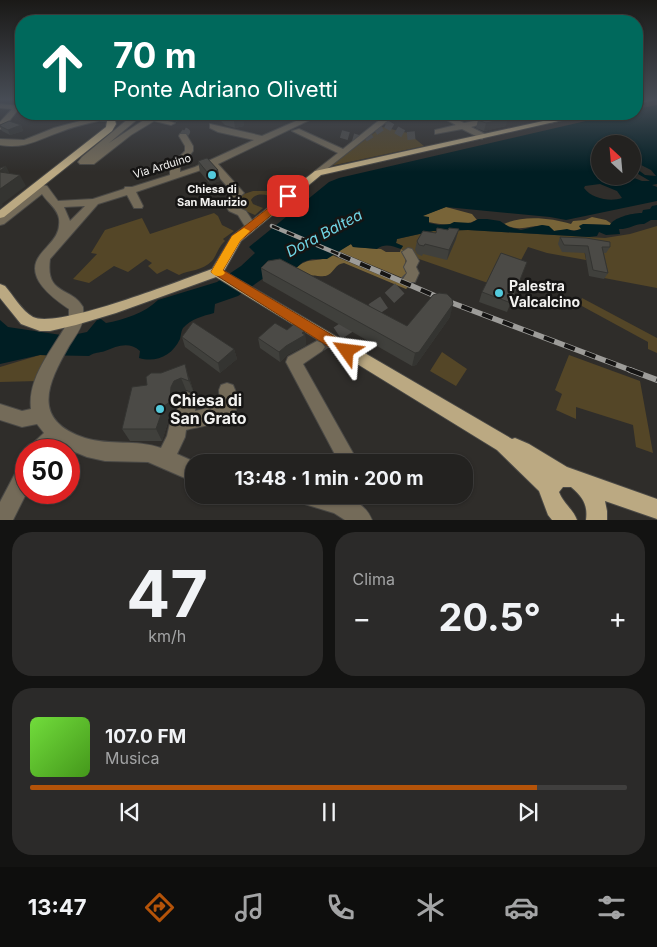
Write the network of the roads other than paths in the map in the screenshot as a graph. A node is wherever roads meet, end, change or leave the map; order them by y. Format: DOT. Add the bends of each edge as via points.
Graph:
graph roads {
  1 [pos="71,124"];
  2 [pos="112,124"];
  3 [pos="128,124"];
  4 [pos="143,124"];
  5 [pos="300,124"];
  6 [pos="379,124"];
  7 [pos="460,124"];
  8 [pos="470,124"];
  9 [pos="535,124"];
  10 [pos="213,126"];
  11 [pos="463,126"];
  12 [pos="292,129"];
  13 [pos="184,136"];
  14 [pos="482,136"];
  15 [pos="262,139"];
  16 [pos="0,142"];
  17 [pos="454,143"];
  18 [pos="343,152"];
  19 [pos="212,163"];
  20 [pos="318,173"];
  21 [pos="175,176"];
  22 [pos="39,188"];
  23 [pos="129,189"];
  24 [pos="94,202"];
  25 [pos="58,204"];
  26 [pos="138,206"];
  27 [pos="0,215"];
  28 [pos="0,222"];
  29 [pos="250,226"];
  30 [pos="63,235"];
  31 [pos="408,252"];
  32 [pos="220,273"];
  33 [pos="410,278"];
  34 [pos="0,289"];
  35 [pos="74,324"];
  36 [pos="317,347"];
  37 [pos="228,390"];
  38 [pos="187,400"];
  39 [pos="0,412"];
  40 [pos="40,415"];
  41 [pos="186,422"];
  42 [pos="56,434"];
  43 [pos="51,439"];
  44 [pos="345,454"];
  45 [pos="165,459"];
  46 [pos="185,468"];
  47 [pos="15,494"];
  48 [pos="559,494"];
  49 [pos="344,504"];
  50 [pos="657,509"];
  51 [pos="1,520"];
  52 [pos="362,520"];
  53 [pos="567,520"];
  54 [pos="596,520"];
  1 -- 16 [label="street" via="33,142"];
  2 -- 22 [label="main road"];
  3 -- 4 [label="street" via="83,162 91,162"];
  5 -- 12 [label="street, Via Arduino"];
  6 -- 18 [label="street"];
  7 -- 11 [label="street"];
  8 -- 11 [label="street"];
  9 -- 14 [label="main road"];
  10 -- 15 [label="street"];
  11 -- 14 [label="street"];
  11 -- 17 [label="street" via="438,132"];
  12 -- 15 [label="street, Via Arduino"];
  12 -- 18 [label="street"];
  13 -- 21 [label="street" via="189,151 175,167"];
  14 -- 17 [label="main road"];
  15 -- 19 [label="street, Via Arduino"];
  17 -- 20 [label="main road"];
  18 -- 20 [label="street"];
  19 -- 21 [label="street, Via Arduino"];
  19 -- 29 [label="street" via="239,193 228,201 233,209 242,213"];
  20 -- 29 [label="main road"];
  21 -- 23 [label="street, Via Arduino"];
  22 -- 25 [label="street"];
  22 -- 27 [label="main road"];
  22 -- 28 [label="street"];
  23 -- 24 [label="street, Via Arduino"];
  23 -- 26 [label="street"];
  24 -- 25 [label="street"];
  24 -- 30 [label="street"];
  25 -- 30 [label="street" via="64,213 66,226"];
  29 -- 32 [label="main road" via="236,239"];
  30 -- 35 [label="street" via="43,263 44,280 76,307"];
  31 -- 33 [label="street" via="413,261"];
  32 -- 35 [label="main road"];
  32 -- 48 [label="main road" via="504,444"];
  34 -- 35 [label="main road" via="26,320 40,325"];
  35 -- 40 [label="street" via="45,377 38,398"];
  36 -- 44 [label="street" via="294,362"];
  37 -- 41 [label="street" via="229,409"];
  38 -- 41 [label="street"];
  39 -- 40 [label="street" via="22,419"];
  40 -- 42 [label="street"];
  41 -- 45 [label="street" via="177,425 176,437"];
  42 -- 43 [label="street"];
  42 -- 45 [label="street" via="99,451 134,451"];
  45 -- 46 [label="street"];
  47 -- 51 [label="street"];
  48 -- 50 [label="main road"];
  48 -- 53 [label="main road" via="557,511"];
  48 -- 54 [label="main road" via="595,499 598,507"];
  49 -- 52 [label="street"];
}
